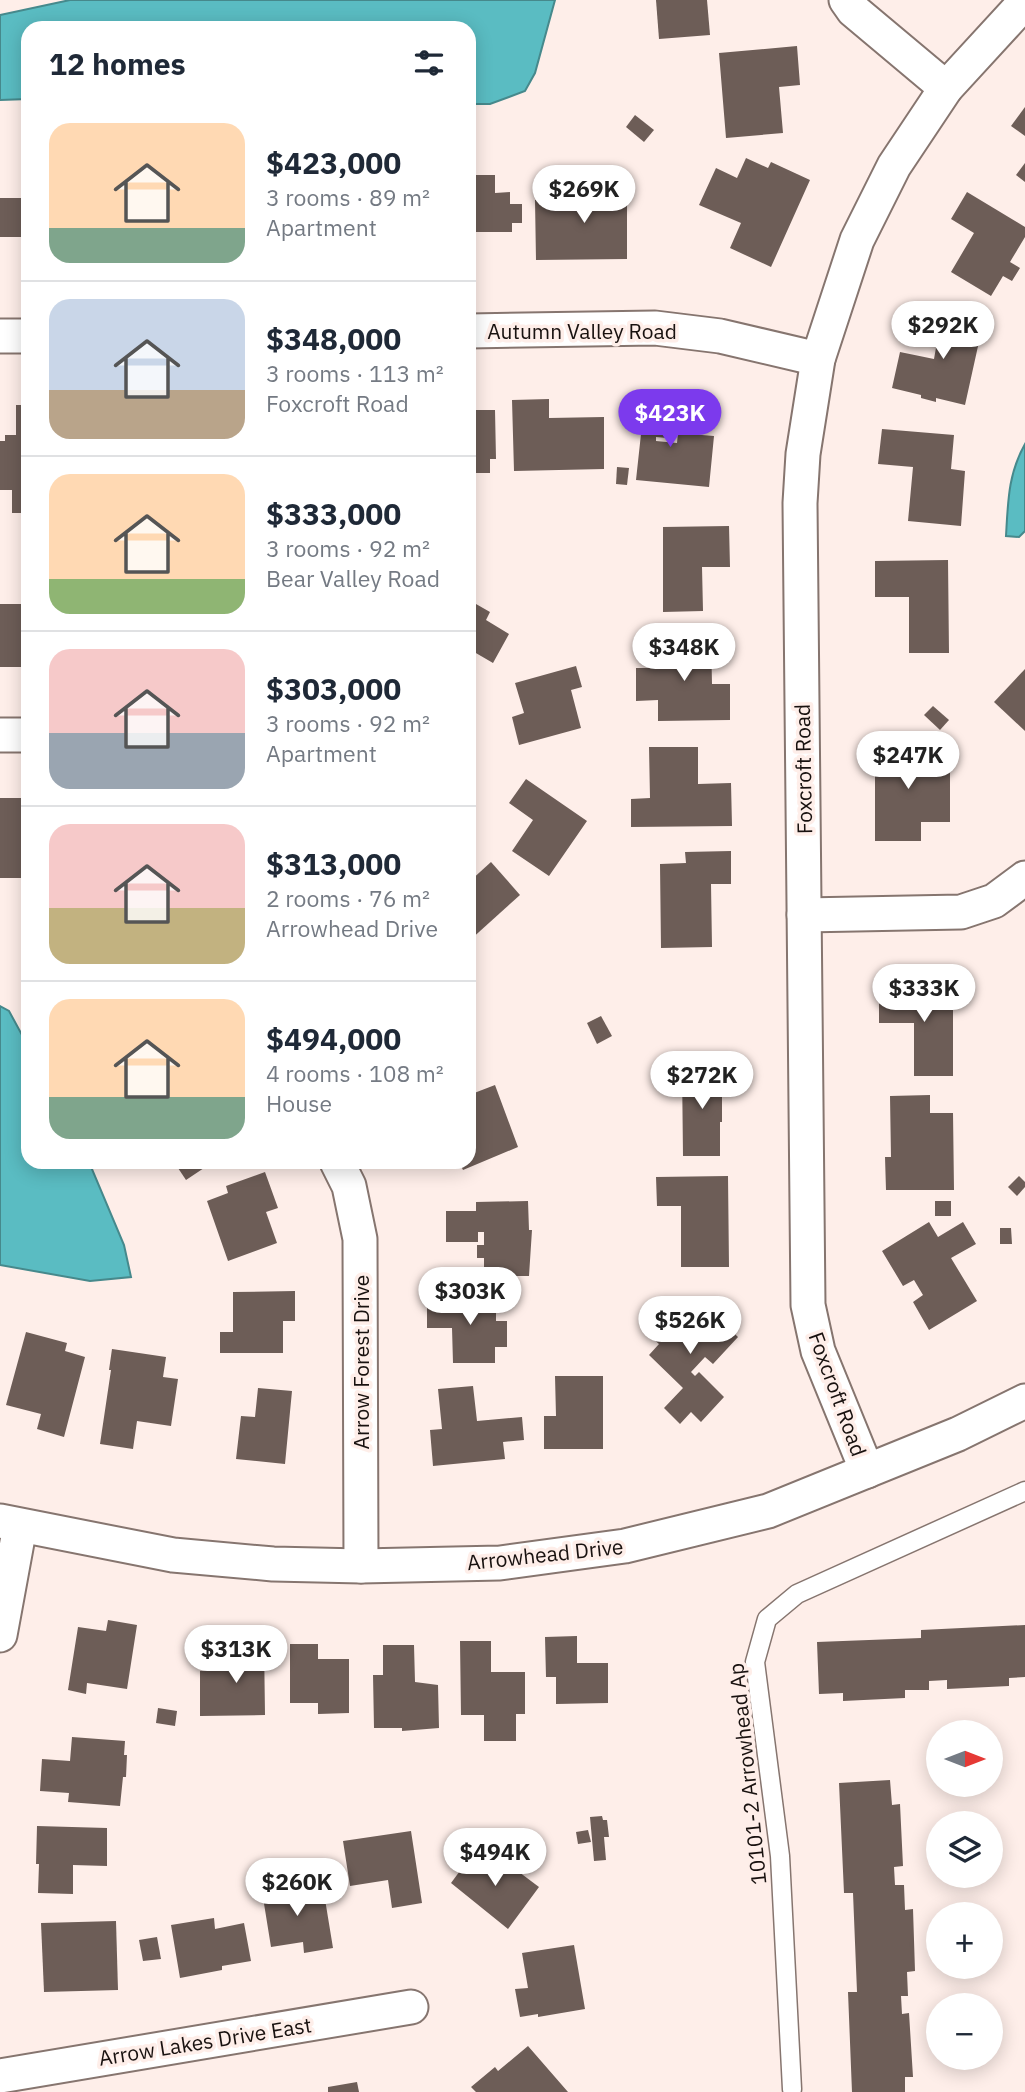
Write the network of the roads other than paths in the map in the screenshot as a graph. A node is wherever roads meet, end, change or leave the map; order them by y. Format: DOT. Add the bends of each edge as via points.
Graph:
graph roads {
  1 [pos="846,0"];
  2 [pos="1025,2"];
  3 [pos="946,88"];
  4 [pos="476,331"];
  5 [pos="0,336"];
  6 [pos="21,336"];
  7 [pos="818,359"];
  8 [pos="0,735"];
  9 [pos="21,735"];
  10 [pos="1025,878"];
  11 [pos="804,915"];
  12 [pos="340,1169"];
  13 [pos="1025,1401"];
  14 [pos="867,1471"];
  15 [pos="1025,1490"];
  16 [pos="10,1523"];
  17 [pos="361,1566"];
  18 [pos="0,1635"];
  19 [pos="411,2007"];
  20 [pos="0,2076"];
  21 [pos="792,2089"];
  1 -- 3 [label="street"];
  2 -- 3 [label="street, Foxcroft Road"];
  3 -- 7 [label="street, Foxcroft Road" via="894,166 857,240"];
  4 -- 7 [label="street, Autumn Valley Road" via="655,328 720,336"];
  5 -- 6 [label="street"];
  7 -- 11 [label="street, Foxcroft Road" via="800,503"];
  8 -- 9 [label="street"];
  10 -- 11 [label="street" via="994,901 961,912"];
  11 -- 14 [label="street, Foxcroft Road" via="808,1305 818,1351"];
  12 -- 17 [label="street, Arrow Forest Drive" via="349,1186 360,1240"];
  13 -- 14 [label="street, Arrowhead Drive"];
  14 -- 17 [label="street, Arrowhead Drive" via="768,1511 625,1546 500,1563"];
  15 -- 21 [label="lane, 10101-2 Arrowhead Ap" via="797,1594 767,1619 754,1662 780,1856"];
  16 -- 17 [label="street, Arrowhead Drive" via="173,1555"];
  16 -- 18 [label="street"];
  19 -- 20 [label="street, Arrow Lakes Drive East"];
}
